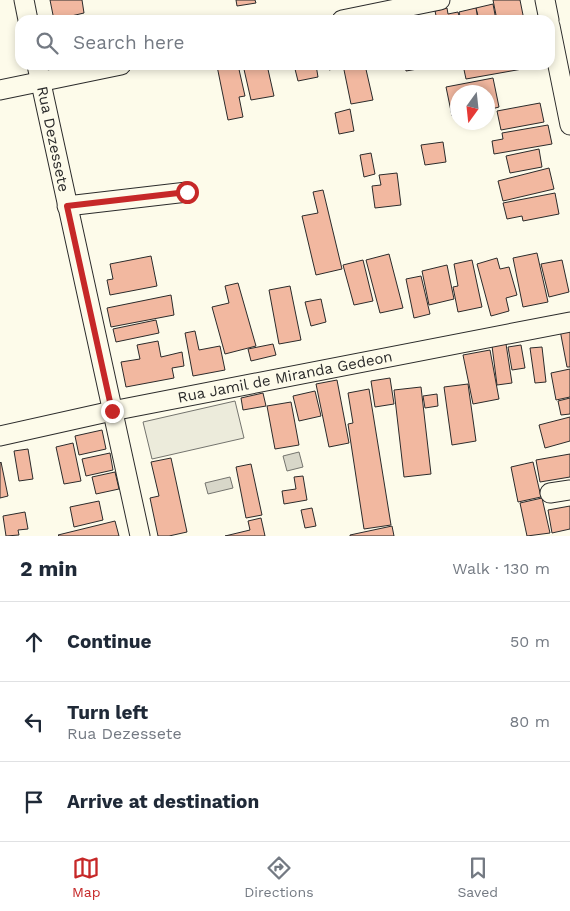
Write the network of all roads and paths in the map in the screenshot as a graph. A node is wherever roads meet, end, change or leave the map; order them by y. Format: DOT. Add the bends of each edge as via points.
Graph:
graph roads {
  1 [pos="24,0"];
  2 [pos="440,0"];
  3 [pos="545,0"];
  4 [pos="27,15"];
  5 [pos="366,15"];
  6 [pos="548,15"];
  7 [pos="555,51"];
  8 [pos="69,70"];
  9 [pos="38,73"];
  10 [pos="0,90"];
  11 [pos="570,125"];
  12 [pos="187,192"];
  13 [pos="67,206"];
  14 [pos="570,322"];
  15 [pos="112,411"];
  16 [pos="0,436"];
  17 [pos="570,490"];
  18 [pos="550,493"];
  19 [pos="140,536"];
  1 -- 4 [label="street"];
  2 -- 5 [label="street"];
  3 -- 6 [label="street"];
  7 -- 11 [label="street"];
  8 -- 9 [label="street"];
  9 -- 10 [label="street"];
  9 -- 13 [label="street, Rua Dezessete"];
  12 -- 13 [label="street"];
  13 -- 15 [label="street, Rua Dezessete"];
  14 -- 15 [label="street, Rua Jamil de Miranda Gedeon"];
  15 -- 16 [label="street, Rua Jamil de Miranda Gedeon"];
  15 -- 19 [label="street, Rua Dezessete"];
  17 -- 18 [label="street"];
}
